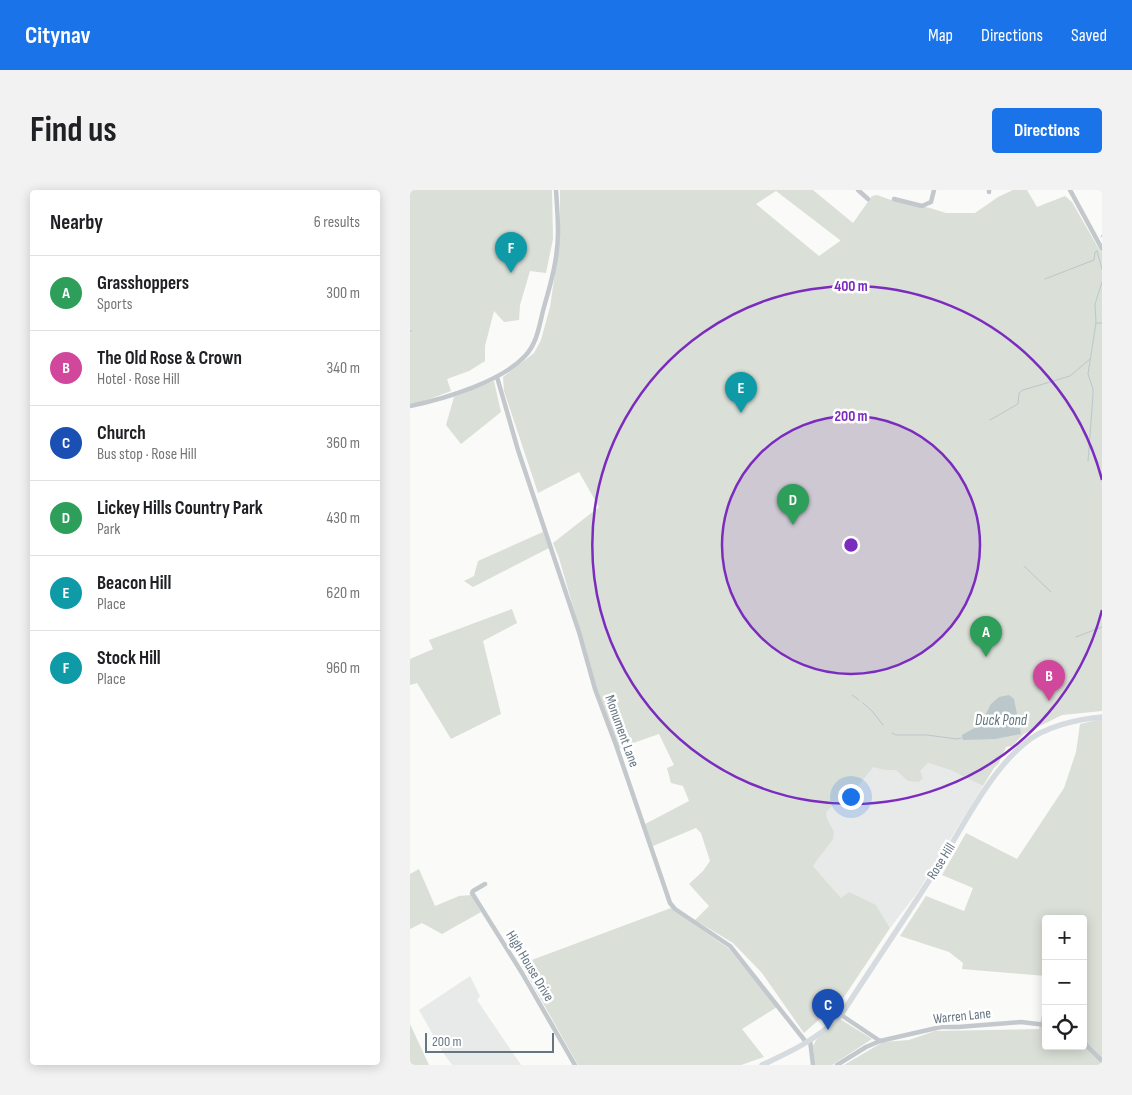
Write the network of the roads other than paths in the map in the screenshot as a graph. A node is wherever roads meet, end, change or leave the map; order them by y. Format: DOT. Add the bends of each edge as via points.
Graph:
graph roads {
  1 [pos="556,190"];
  2 [pos="858,190"];
  3 [pos="934,190"];
  4 [pos="1070,190"];
  5 [pos="868,199"];
  6 [pos="894,199"];
  7 [pos="1102,249"];
  8 [pos="497,377"];
  9 [pos="410,406"];
  10 [pos="1102,717"];
  11 [pos="485,884"];
  12 [pos="841,1015"];
  13 [pos="1042,1025"];
  14 [pos="808,1041"];
  15 [pos="880,1041"];
  16 [pos="1087,1046"];
  17 [pos="1102,1062"];
  18 [pos="576,1065"];
  19 [pos="762,1065"];
  20 [pos="813,1065"];
  21 [pos="837,1065"];
  1 -- 8 [label="street" via="558,233 555,264 540,327 534,345 524,358"];
  2 -- 5 [label="street"];
  3 -- 6 [label="street" via="930,202 922,206"];
  4 -- 7 [label="street"];
  8 -- 9 [label="street"];
  8 -- 14 [label="street, Monument Lane" via="518,450 580,632 594,689 670,903 730,946"];
  10 -- 12 [label="main road, Rose Hill" via="1083,719 1043,732 1024,743 998,772"];
  11 -- 18 [label="street, High House Drive" via="472,893"];
  12 -- 14 [label="main road, Rose Hill"];
  12 -- 15 [label="street"];
  13 -- 15 [label="street, Warren Lane" via="1021,1022 940,1027"];
  14 -- 19 [label="main road, Rose Hill"];
  14 -- 20 [label="street"];
  15 -- 21 [label="street, Warren Lane"];
  16 -- 17 [label="street"];
}
